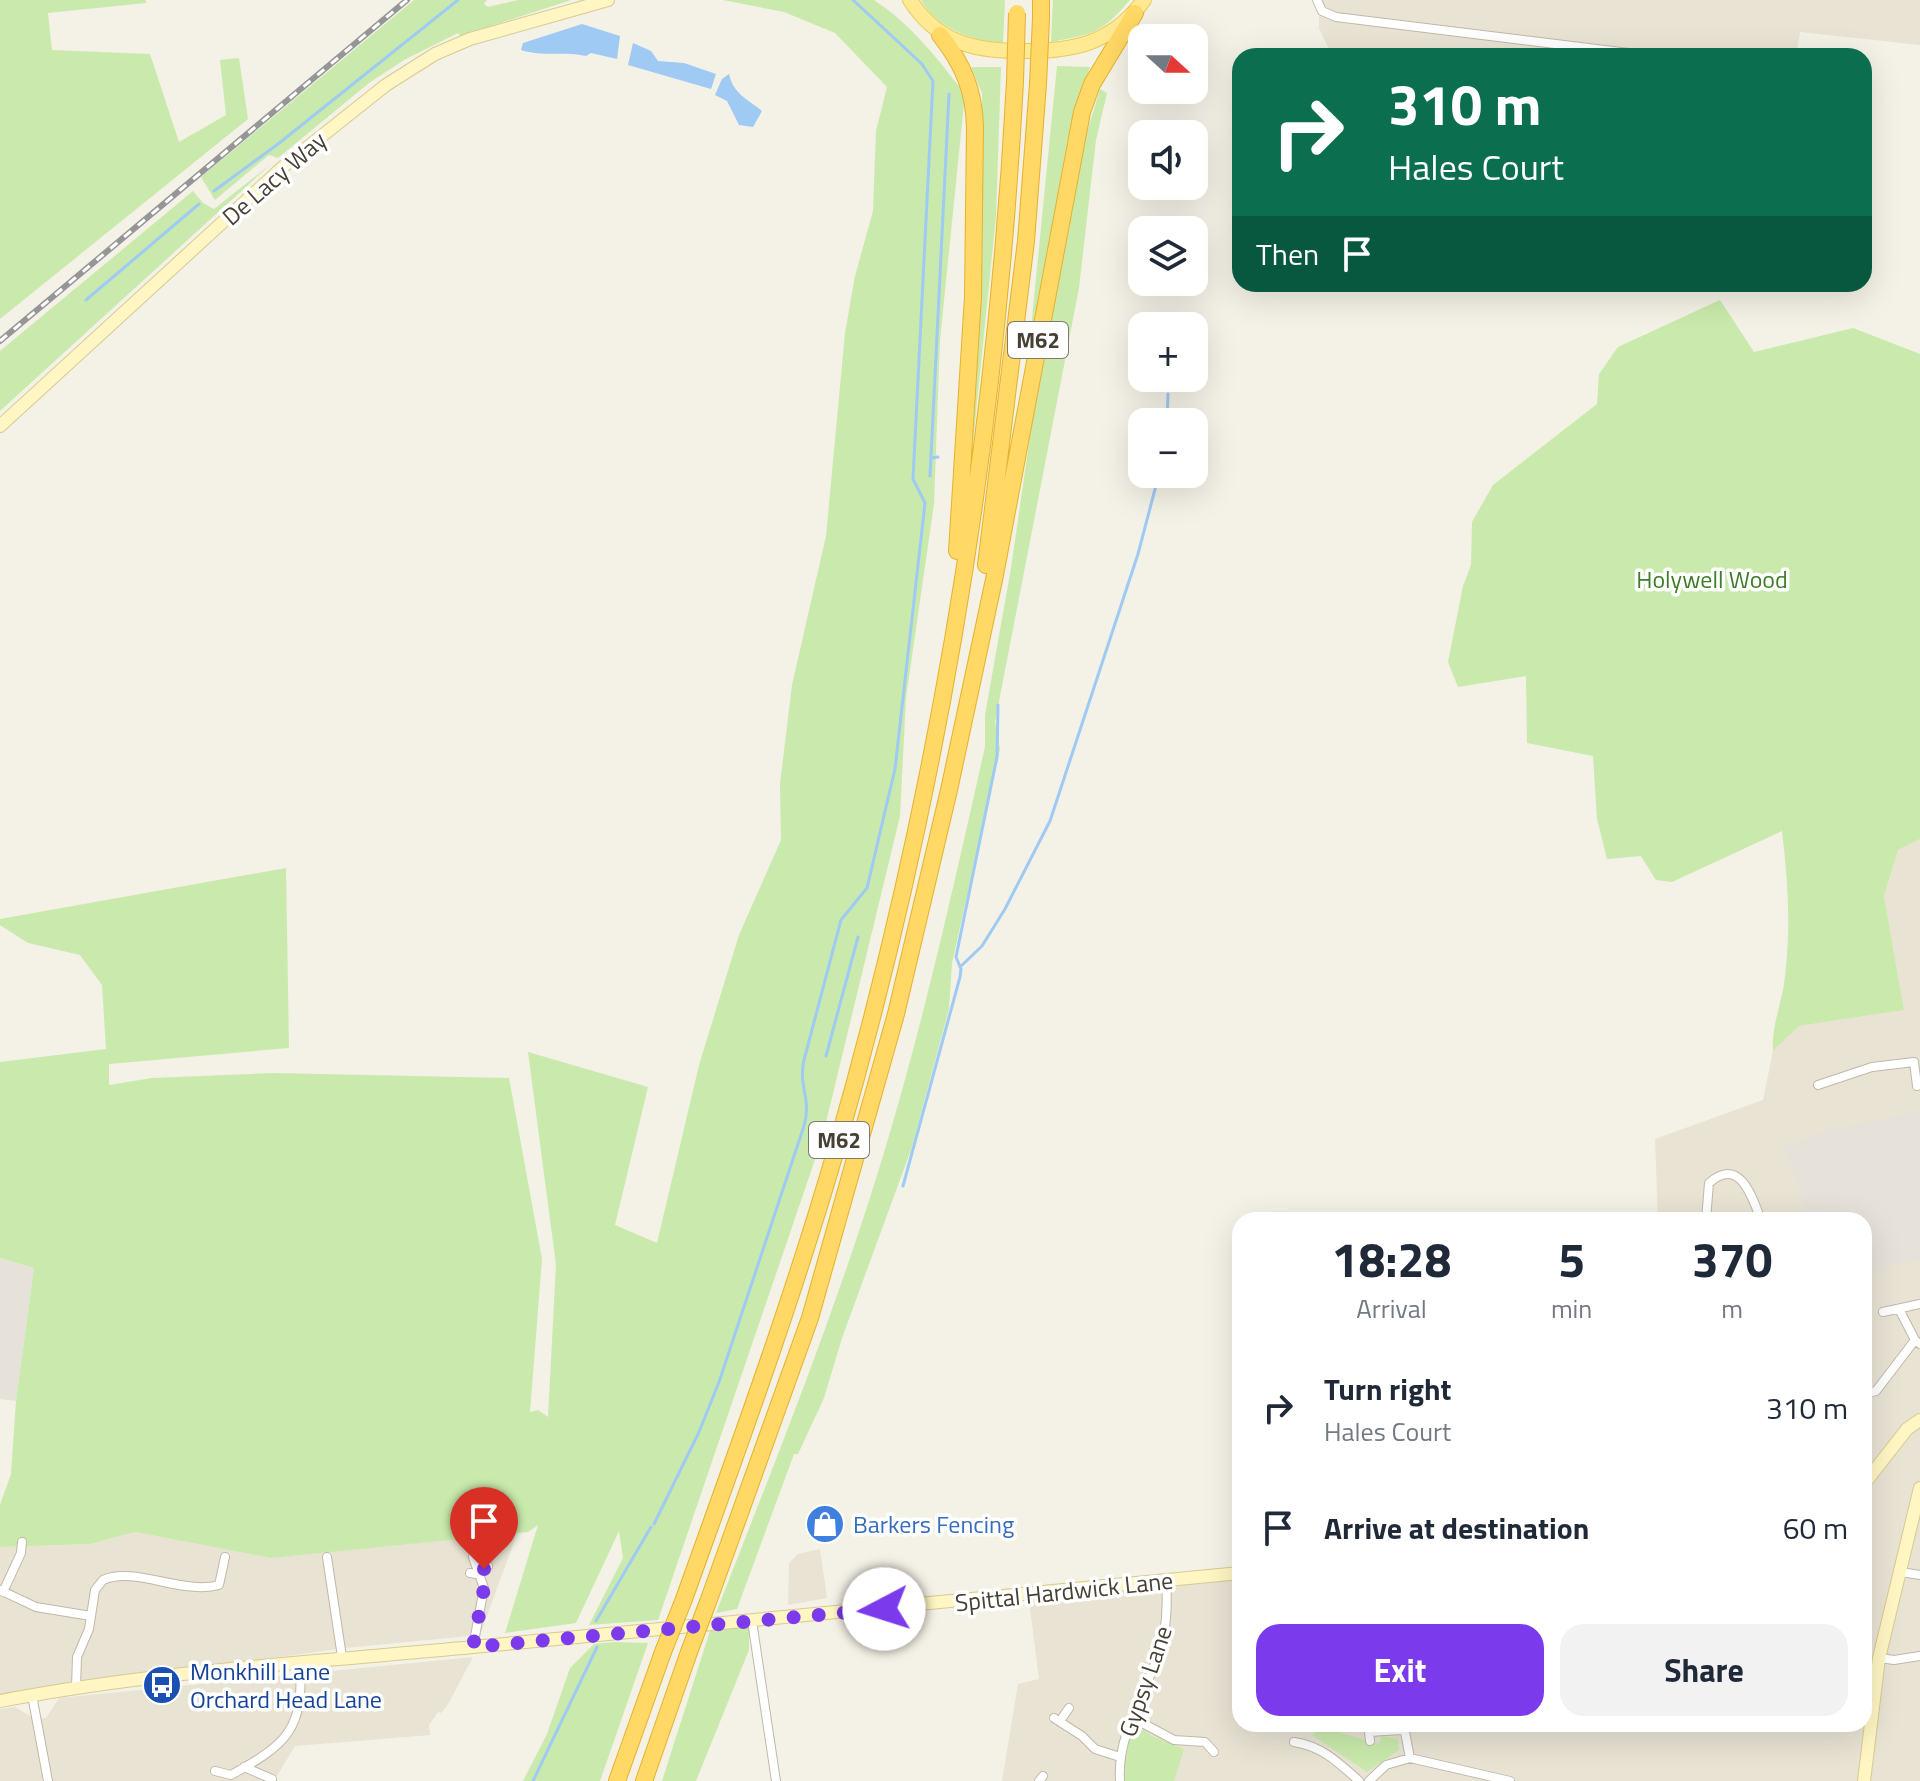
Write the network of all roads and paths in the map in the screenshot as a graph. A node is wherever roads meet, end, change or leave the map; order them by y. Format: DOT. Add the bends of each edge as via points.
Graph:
graph roads {
  1 [pos="608,0"];
  2 [pos="902,0"];
  3 [pos="910,0"];
  4 [pos="1041,0"];
  5 [pos="1317,0"];
  6 [pos="595,1"];
  7 [pos="1018,7"];
  8 [pos="1140,7"];
  9 [pos="920,15"];
  10 [pos="940,35"];
  11 [pos="1588,48"];
  12 [pos="0,426"];
  13 [pos="949,668"];
  14 [pos="971,677"];
  15 [pos="1917,1061"];
  16 [pos="1818,1085"];
  17 [pos="1917,1086"];
  18 [pos="1706,1212"];
  19 [pos="1758,1212"];
  20 [pos="1920,1304"];
  21 [pos="1899,1309"];
  22 [pos="1883,1312"];
  23 [pos="1917,1342"];
  24 [pos="1872,1392"];
  25 [pos="1920,1420"];
  26 [pos="1920,1432"];
  27 [pos="1903,1436"];
  28 [pos="1872,1474"];
  29 [pos="1920,1488"];
  30 [pos="22,1542"];
  31 [pos="225,1557"];
  32 [pos="327,1557"];
  33 [pos="473,1557"];
  34 [pos="488,1566"];
  35 [pos="1901,1572"];
  36 [pos="475,1573"];
  37 [pos="1232,1574"];
  38 [pos="1920,1575"];
  39 [pos="1166,1581"];
  40 [pos="2,1591"];
  41 [pos="91,1616"];
  42 [pos="752,1621"];
  43 [pos="473,1647"];
  44 [pos="1920,1656"];
  45 [pos="342,1657"];
  46 [pos="1879,1658"];
  47 [pos="300,1663"];
  48 [pos="76,1687"];
  49 [pos="32,1695"];
  50 [pos="0,1701"];
  51 [pos="1069,1708"];
  52 [pos="1872,1715"];
  53 [pos="1133,1718"];
  54 [pos="1870,1732"];
  55 [pos="1370,1741"];
  56 [pos="1222,1742"];
  57 [pos="1294,1742"];
  58 [pos="1120,1757"];
  59 [pos="1410,1758"];
  60 [pos="244,1767"];
  61 [pos="215,1771"];
  62 [pos="272,1779"];
  63 [pos="1490,1780"];
  64 [pos="48,1781"];
  65 [pos="617,1781"];
  66 [pos="644,1781"];
  67 [pos="776,1781"];
  68 [pos="1120,1781"];
  69 [pos="1359,1781"];
  70 [pos="1369,1781"];
  71 [pos="1510,1781"];
  72 [pos="1864,1781"];
  1 -- 6 [label="street, De Lacy Way"];
  2 -- 9 [label="main road"];
  3 -- 9 [label="main road"];
  4 -- 14 [label="highway, M62, bridge" via="1026,241"];
  5 -- 11 [label="street" via="1322,11 1336,17"];
  6 -- 12 [label="street, De Lacy Way" via="470,39 386,85 284,166"];
  7 -- 13 [label="highway, M62, bridge" via="999,313"];
  8 -- 10 [label="main road" via="1102,39 1064,51 992,51"];
  8 -- 14 [label="highway, M62" via="1092,84 1082,112"];
  9 -- 10 [label="main road"];
  10 -- 13 [label="highway" via="967,78 975,127 973,297"];
  13 -- 65 [label="highway, M62, bridge" via="905,882 835,1154 779,1332"];
  14 -- 66 [label="highway, M62, bridge" via="929,880 810,1318"];
  15 -- 16 [label="street" via="1872,1067"];
  15 -- 17 [label="street"];
  18 -- 19 [label="street" via="1709,1183 1729,1175 1750,1189"];
  20 -- 21 [label="street"];
  21 -- 22 [label="street"];
  21 -- 23 [label="street"];
  23 -- 24 [label="street"];
  25 -- 27 [label="street"];
  26 -- 27 [label="street"];
  27 -- 28 [label="street"];
  29 -- 35 [label="street"];
  30 -- 40 [label="street"];
  31 -- 41 [label="street" via="222,1588 108,1577 95,1590"];
  32 -- 45 [label="street"];
  33 -- 36 [label="street"];
  34 -- 36 [label="street"];
  35 -- 38 [label="street"];
  35 -- 46 [label="street"];
  36 -- 43 [label="street" via="484,1588"];
  37 -- 39 [label="street, Spittal Hardwick Lane"];
  39 -- 42 [label="street, Spittal Hardwick Lane"];
  39 -- 53 [label="street, Gypsy Lane" via="1166,1627"];
  40 -- 41 [label="street" via="36,1607"];
  41 -- 48 [label="street" via="75,1666"];
  42 -- 43 [label="street, Spittal Hardwick Lane"];
  42 -- 67 [label="street"];
  43 -- 45 [label="street, Spittal Hardwick Lane"];
  44 -- 46 [label="street"];
  45 -- 47 [label="street, Spittal Hardwick Lane"];
  46 -- 52 [label="street"];
  47 -- 48 [label="street, Spittal Hardwick Lane"];
  47 -- 60 [label="street" via="300,1698 289,1735"];
  48 -- 49 [label="street, Spittal Hardwick Lane"];
  49 -- 50 [label="street, Spittal Hardwick Lane"];
  49 -- 64 [label="street"];
  51 -- 58 [label="street" via="1057,1720 1095,1749"];
  53 -- 56 [label="street" via="1174,1740 1199,1740 1212,1749"];
  53 -- 58 [label="street, Gypsy Lane"];
  54 -- 72 [label="street"];
  55 -- 59 [label="street" via="1369,1732 1405,1732"];
  57 -- 69 [label="street" via="1328,1754"];
  58 -- 68 [label="street, Gypsy Lane"];
  59 -- 63 [label="street"];
  59 -- 70 [label="street" via="1386,1765"];
  60 -- 61 [label="street" via="231,1775"];
  60 -- 62 [label="street"];
  63 -- 71 [label="street"];
}
